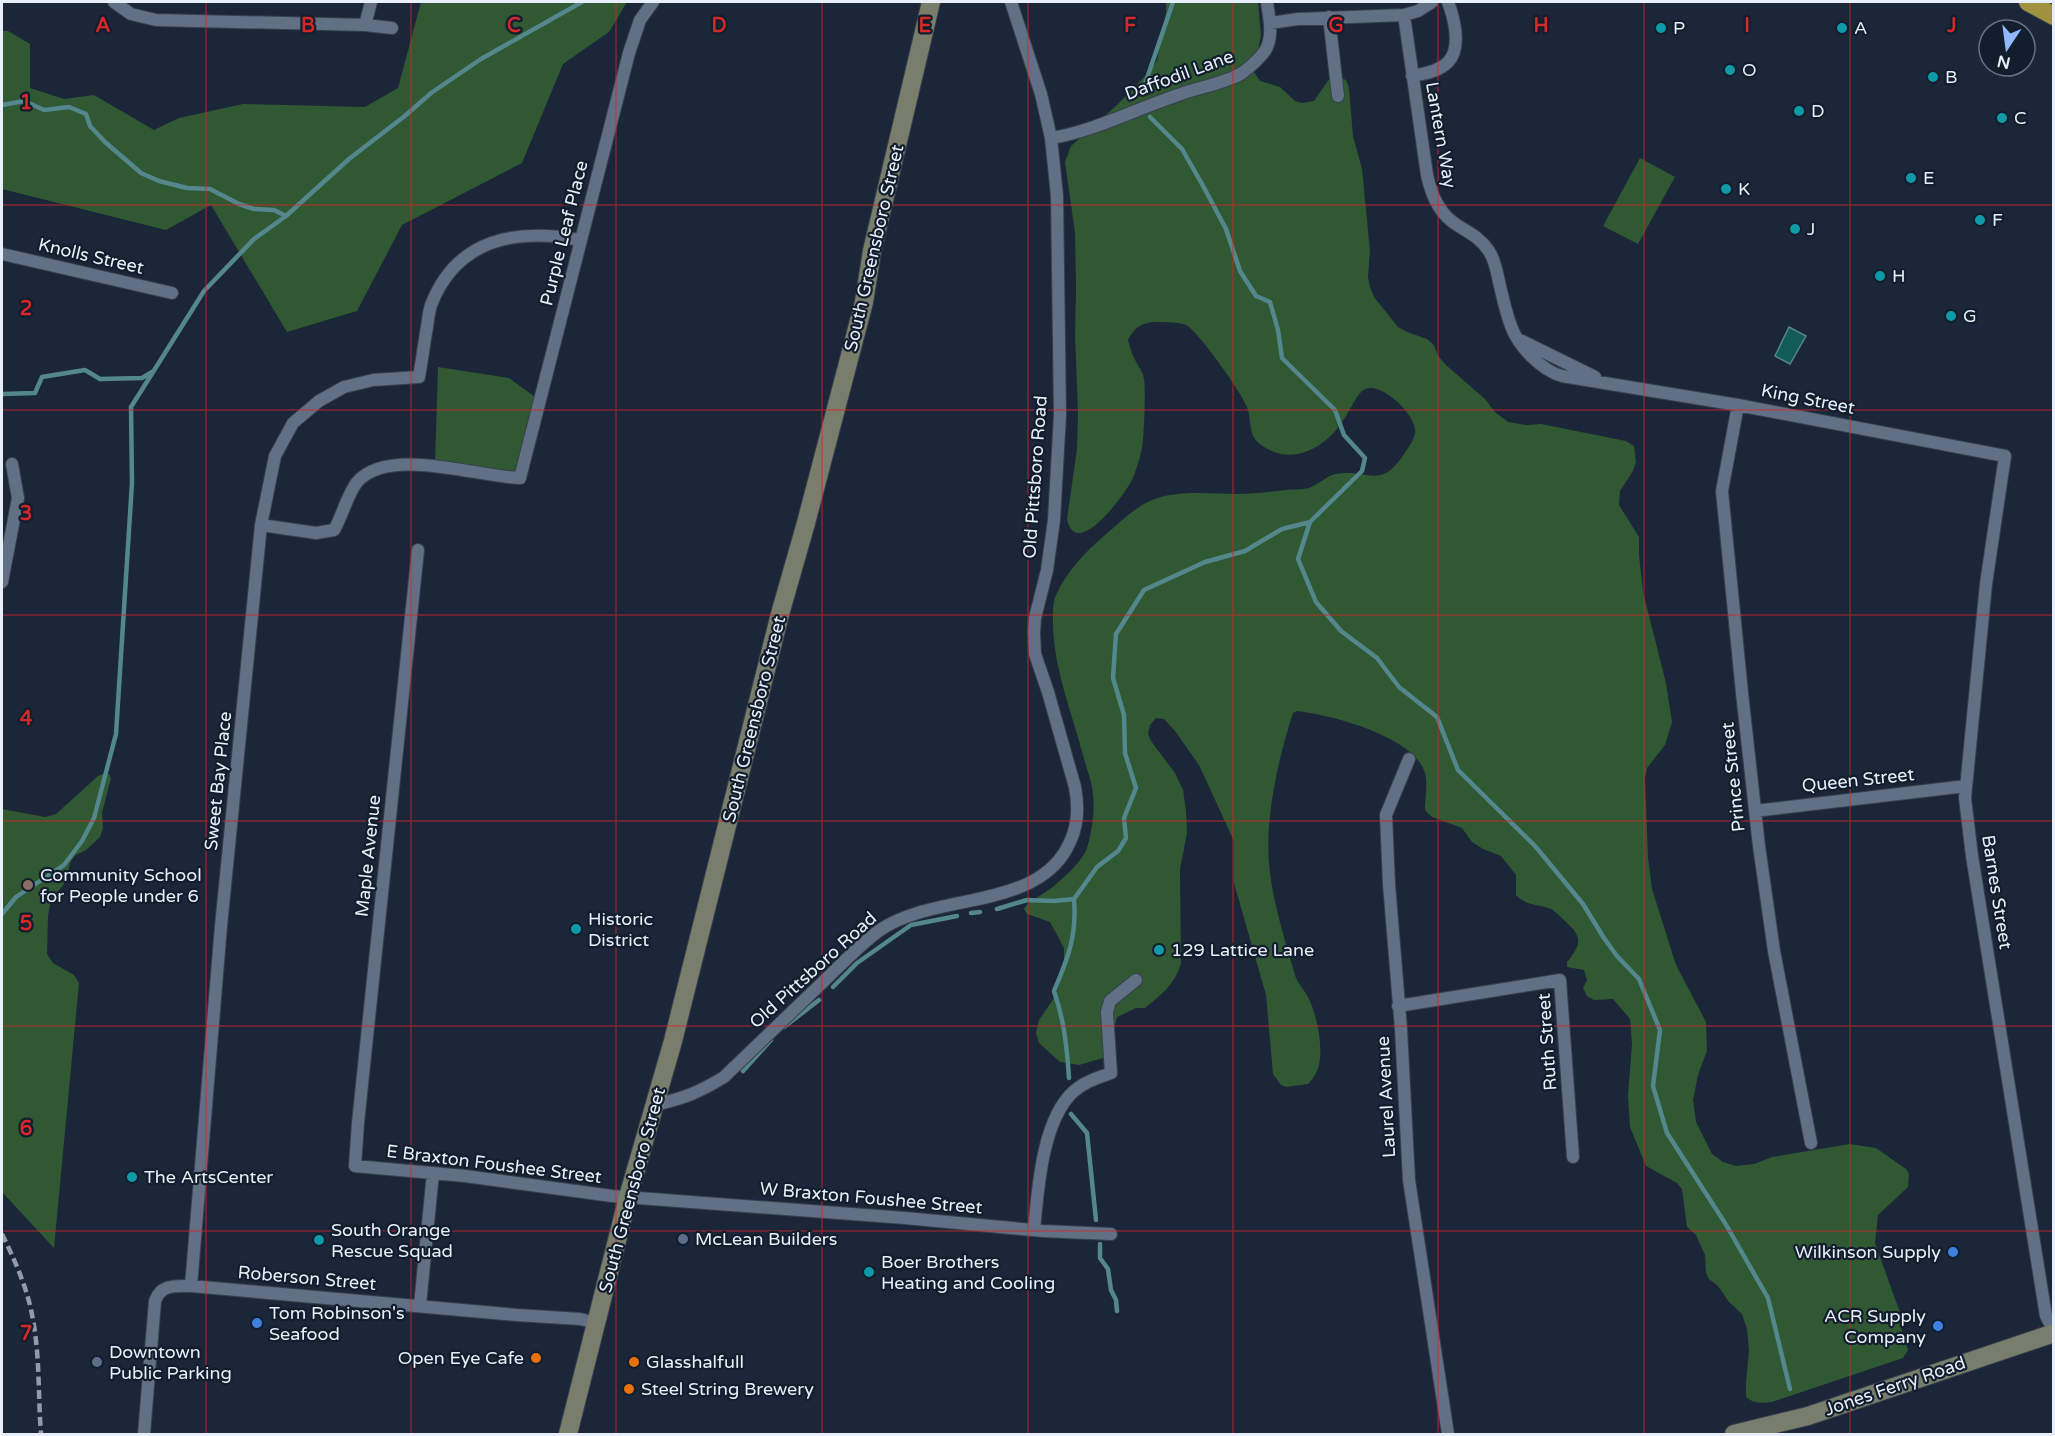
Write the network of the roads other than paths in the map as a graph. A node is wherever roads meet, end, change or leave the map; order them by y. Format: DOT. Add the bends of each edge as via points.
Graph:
graph roads {
  1 [pos="114,2"];
  2 [pos="371,2"];
  3 [pos="653,2"];
  4 [pos="931,2"];
  5 [pos="1011,2"];
  6 [pos="1267,2"];
  7 [pos="1432,2"];
  8 [pos="1448,2"];
  9 [pos="2028,2"];
  10 [pos="1404,15"];
  11 [pos="2054,16"];
  12 [pos="1329,17"];
  13 [pos="1270,23"];
  14 [pos="365,25"];
  15 [pos="392,28"];
  16 [pos="1412,76"];
  17 [pos="1338,96"];
  18 [pos="1051,138"];
  19 [pos="580,240"];
  20 [pos="2,254"];
  21 [pos="172,293"];
  22 [pos="1605,382"];
  23 [pos="1738,405"];
  24 [pos="2005,456"];
  25 [pos="12,464"];
  26 [pos="261,525"];
  27 [pos="418,550"];
  28 [pos="2,582"];
  29 [pos="1409,759"];
  30 [pos="1966,786"];
  31 [pos="1755,811"];
  32 [pos="1136,980"];
  33 [pos="1398,1006"];
  34 [pos="655,1105"];
  35 [pos="1811,1143"];
  36 [pos="1573,1157"];
  37 [pos="355,1166"];
  38 [pos="433,1173"];
  39 [pos="628,1197"];
  40 [pos="1034,1230"];
  41 [pos="1111,1234"];
  42 [pos="191,1286"];
  43 [pos="420,1305"];
  44 [pos="597,1323"];
  45 [pos="2054,1332"];
  46 [pos="144,1434"];
  47 [pos="568,1434"];
  48 [pos="1448,1434"];
  49 [pos="1734,1434"];
  1 -- 14 [label="street" via="131,14 156,20"];
  2 -- 14 [label="street"];
  3 -- 19 [label="street, Purple Leaf Place" via="640,20 629,53"];
  4 -- 34 [label="main road, South Greensboro Street" via="861,312"];
  5 -- 18 [label="street, Old Pittsboro Road"];
  6 -- 13 [label="street, Daffodil Lane"];
  7 -- 10 [label="street"];
  8 -- 16 [label="street" via="1456,47 1448,62"];
  9 -- 11 [label="highway"];
  10 -- 12 [label="street"];
  10 -- 16 [label="street, Lantern Way"];
  12 -- 13 [label="street"];
  12 -- 17 [label="street"];
  13 -- 18 [label="street, Daffodil Lane" via="1266,48 1240,75 1071,135"];
  14 -- 15 [label="street"];
  16 -- 22 [label="street, Lantern Way" via="1431,191 1446,215 1474,234 1491,254 1511,328 1518,339"];
  18 -- 34 [label="street, Old Pittsboro Road" via="1057,196 1060,415 1054,520 1034,633 1035,654 1075,787 1077,821 1073,837 1062,858 1040,879 891,923 724,1077 700,1092"];
  19 -- 26 [label="street, Sweet Bay Place" via="549,235 515,236 484,246 453,267 431,306 419,377 373,380 344,387 293,423 275,456"];
  19 -- 26 [label="street, Purple Leaf Place" via="520,478 420,464 382,466 358,481 334,530 316,533"];
  20 -- 21 [label="street, Knolls Street"];
  22 -- 23 [label="street, King Street"];
  23 -- 24 [label="street, King Street"];
  23 -- 31 [label="street, Prince Street" via="1722,491"];
  24 -- 30 [label="street, Barnes Street" via="1986,584"];
  25 -- 28 [label="street" via="18,498"];
  26 -- 42 [label="street, Sweet Bay Place" via="221,926"];
  27 -- 37 [label="street, Maple Avenue"];
  29 -- 33 [label="street, Laurel Avenue" via="1386,815"];
  30 -- 31 [label="street, Queen Street"];
  30 -- 45 [label="street, Barnes Street" via="1972,856 2044,1306"];
  31 -- 35 [label="street, Prince Street" via="1774,951"];
  32 -- 40 [label="street" via="1110,1001 1107,1012 1111,1073 1072,1092 1056,1118 1045,1152"];
  33 -- 36 [label="street, Ruth Street" via="1560,980"];
  33 -- 48 [label="street, Laurel Avenue" via="1409,1180"];
  34 -- 39 [label="main road, South Greensboro Street"];
  37 -- 38 [label="street, E Braxton Foushee Street"];
  38 -- 39 [label="street, E Braxton Foushee Street"];
  38 -- 43 [label="street"];
  39 -- 40 [label="street, W Braxton Foushee Street"];
  39 -- 44 [label="main road, South Greensboro Street"];
  40 -- 41 [label="street, W Braxton Foushee Street"];
  42 -- 43 [label="street, Roberson Street"];
  42 -- 46 [label="street, Roberson Street" via="163,1289 155,1301"];
  43 -- 44 [label="street, Roberson Street"];
  44 -- 47 [label="main road, South Greensboro Street"];
  45 -- 49 [label="main road, Jones Ferry Road" via="1808,1416"];
}
